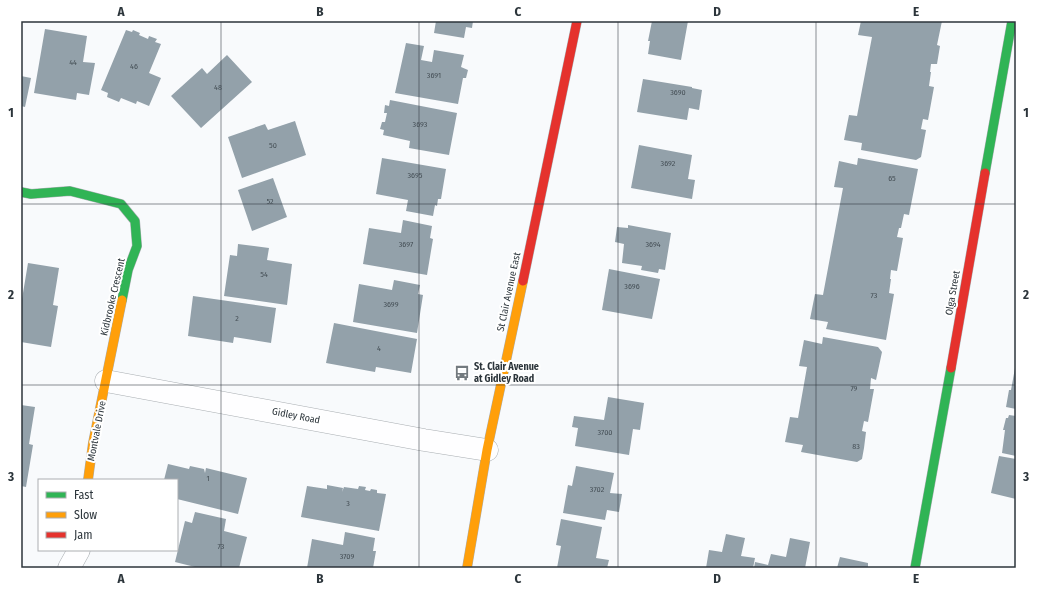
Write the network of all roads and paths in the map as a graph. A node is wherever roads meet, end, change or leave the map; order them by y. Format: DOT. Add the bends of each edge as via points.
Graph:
graph roads {
  1 [pos="576,21"];
  2 [pos="1012,21"];
  3 [pos="21,192"];
  4 [pos="106,381"];
  5 [pos="487,450"];
  6 [pos="88,479"];
  7 [pos="78,551"];
  8 [pos="69,568"];
  9 [pos="467,568"];
  10 [pos="915,568"];
  1 -- 5 [label="street, St Clair Avenue East"];
  2 -- 10 [label="street, Olga Street"];
  3 -- 4 [label="street, Kidbrooke Crescent" via="30,194 70,191 100,198 121,204 135,221 137,246 128,270"];
  4 -- 5 [label="street, Gidley Road"];
  4 -- 6 [label="street, Montvale Drive"];
  5 -- 9 [label="street, St Clair Avenue East"];
  7 -- 8 [label="street"];
}
